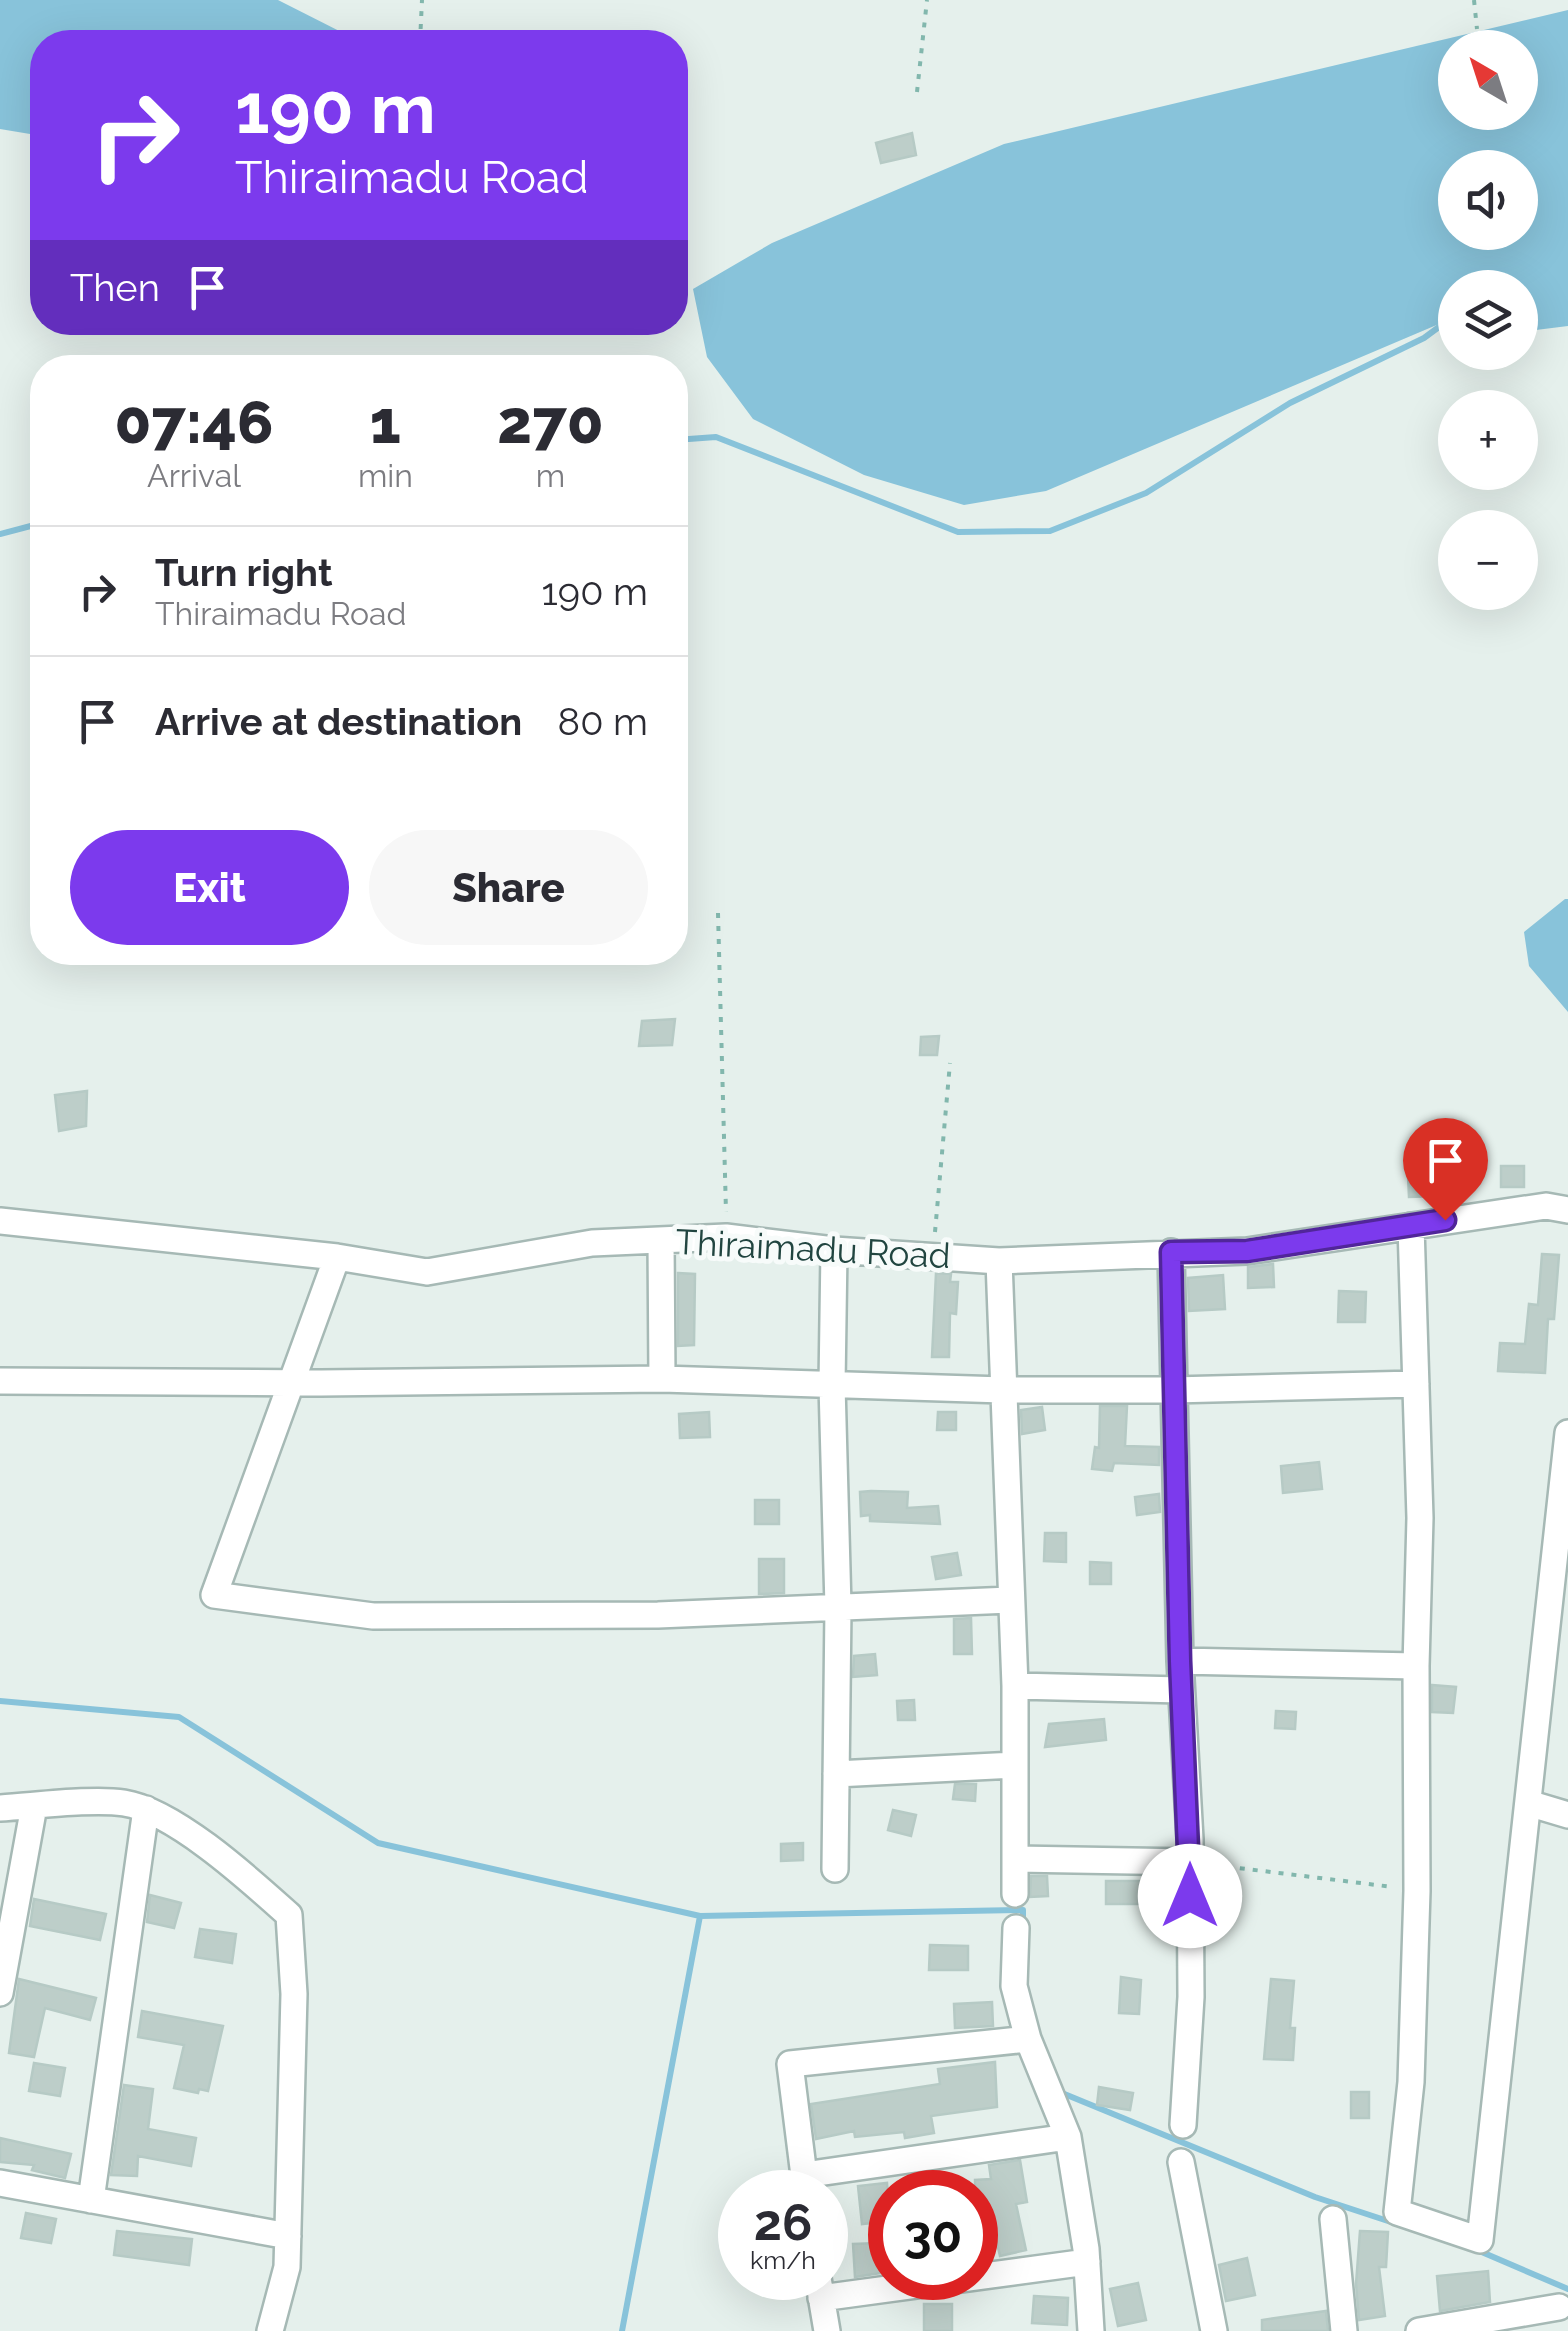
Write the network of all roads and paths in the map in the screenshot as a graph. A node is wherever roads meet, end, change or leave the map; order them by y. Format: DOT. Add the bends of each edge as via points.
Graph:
graph roads {
  1 [pos="422,0"];
  2 [pos="927,0"];
  3 [pos="1474,0"];
  4 [pos="1477,29"];
  5 [pos="421,30"];
  6 [pos="917,92"];
  7 [pos="718,913"];
  8 [pos="950,1063"];
  9 [pos="1568,1210"];
  10 [pos="0,1221"];
  11 [pos="1411,1226"];
  12 [pos="726,1237"];
  13 [pos="661,1240"];
  14 [pos="834,1250"];
  15 [pos="1171,1252"];
  16 [pos="933,1254"];
  17 [pos="338,1257"];
  18 [pos="999,1261"];
  19 [pos="662,1379"];
  20 [pos="0,1382"];
  21 [pos="292,1383"];
  22 [pos="1416,1384"];
  23 [pos="832,1385"];
  24 [pos="1003,1390"];
  25 [pos="1173,1390"];
  26 [pos="1568,1433"];
  27 [pos="1010,1600"];
  28 [pos="838,1606"];
  29 [pos="1180,1661"];
  30 [pos="1416,1666"];
  31 [pos="1015,1686"];
  32 [pos="1182,1690"];
  33 [pos="1015,1765"];
  34 [pos="836,1774"];
  35 [pos="1528,1803"];
  36 [pos="34,1806"];
  37 [pos="0,1808"];
  38 [pos="146,1809"];
  39 [pos="1568,1815"];
  40 [pos="1016,1858"];
  41 [pos="1190,1862"];
  42 [pos="835,1869"];
  43 [pos="1417,1890"];
  44 [pos="1014,1894"];
  45 [pos="1016,1928"];
  46 [pos="0,1993"];
  47 [pos="1028,2039"];
  48 [pos="1183,2125"];
  49 [pos="1068,2136"];
  50 [pos="1180,2162"];
  51 [pos="803,2170"];
  52 [pos="848,2176"];
  53 [pos="0,2183"];
  54 [pos="90,2200"];
  55 [pos="1332,2220"];
  56 [pos="288,2236"];
  57 [pos="1087,2262"];
  58 [pos="848,2285"];
  59 [pos="822,2300"];
  60 [pos="1559,2307"];
  61 [pos="270,2331"];
  62 [pos="827,2331"];
  63 [pos="1091,2331"];
  64 [pos="1214,2331"];
  65 [pos="1344,2331"];
  66 [pos="1419,2331"];
  1 -- 5 [label="path"];
  2 -- 6 [label="path"];
  3 -- 4 [label="path"];
  7 -- 12 [label="path"];
  8 -- 16 [label="path"];
  9 -- 11 [label="street, Thiraimadu Road" via="1546,1206"];
  10 -- 17 [label="street, Thiraimadu Road"];
  11 -- 15 [label="street, Thiraimadu Road" via="1247,1251"];
  11 -- 22 [label="street"];
  12 -- 13 [label="street, Thiraimadu Road"];
  12 -- 14 [label="street, Thiraimadu Road"];
  13 -- 17 [label="street, Thiraimadu Road" via="592,1243 427,1272"];
  13 -- 19 [label="street"];
  14 -- 16 [label="street, Thiraimadu Road"];
  14 -- 23 [label="street"];
  15 -- 18 [label="street, Thiraimadu Road"];
  15 -- 25 [label="street"];
  16 -- 18 [label="street, Thiraimadu Road"];
  17 -- 21 [label="street"];
  18 -- 24 [label="street"];
  19 -- 21 [label="street"];
  19 -- 23 [label="street"];
  20 -- 21 [label="street"];
  21 -- 28 [label="street" via="214,1595 373,1616 658,1615"];
  22 -- 25 [label="street"];
  22 -- 30 [label="street"];
  23 -- 24 [label="street"];
  23 -- 28 [label="street"];
  24 -- 25 [label="street"];
  24 -- 27 [label="street"];
  25 -- 29 [label="street"];
  26 -- 35 [label="street"];
  27 -- 28 [label="street"];
  27 -- 31 [label="street"];
  28 -- 34 [label="street"];
  29 -- 30 [label="street"];
  29 -- 32 [label="street"];
  30 -- 43 [label="street"];
  31 -- 32 [label="street"];
  31 -- 33 [label="street"];
  32 -- 41 [label="street"];
  33 -- 34 [label="street"];
  33 -- 40 [label="street"];
  34 -- 42 [label="street"];
  35 -- 39 [label="street"];
  35 -- 43 [label="street" via="1480,2240 1397,2212"];
  36 -- 37 [label="street"];
  36 -- 38 [label="street" via="122,1802"];
  36 -- 46 [label="street"];
  38 -- 54 [label="street"];
  38 -- 56 [label="street" via="225,1858 289,1915 294,1994"];
  40 -- 41 [label="street"];
  40 -- 44 [label="street"];
  41 -- 43 [label="path"];
  41 -- 48 [label="street"];
  45 -- 47 [label="street" via="1014,1986"];
  47 -- 49 [label="street"];
  47 -- 51 [label="street" via="790,2064"];
  49 -- 52 [label="street"];
  49 -- 57 [label="street"];
  50 -- 64 [label="street"];
  53 -- 54 [label="street"];
  54 -- 56 [label="street"];
  55 -- 65 [label="street"];
  56 -- 61 [label="street"];
  57 -- 58 [label="street"];
  57 -- 63 [label="street"];
  59 -- 62 [label="street"];
  60 -- 66 [label="street"];
}
